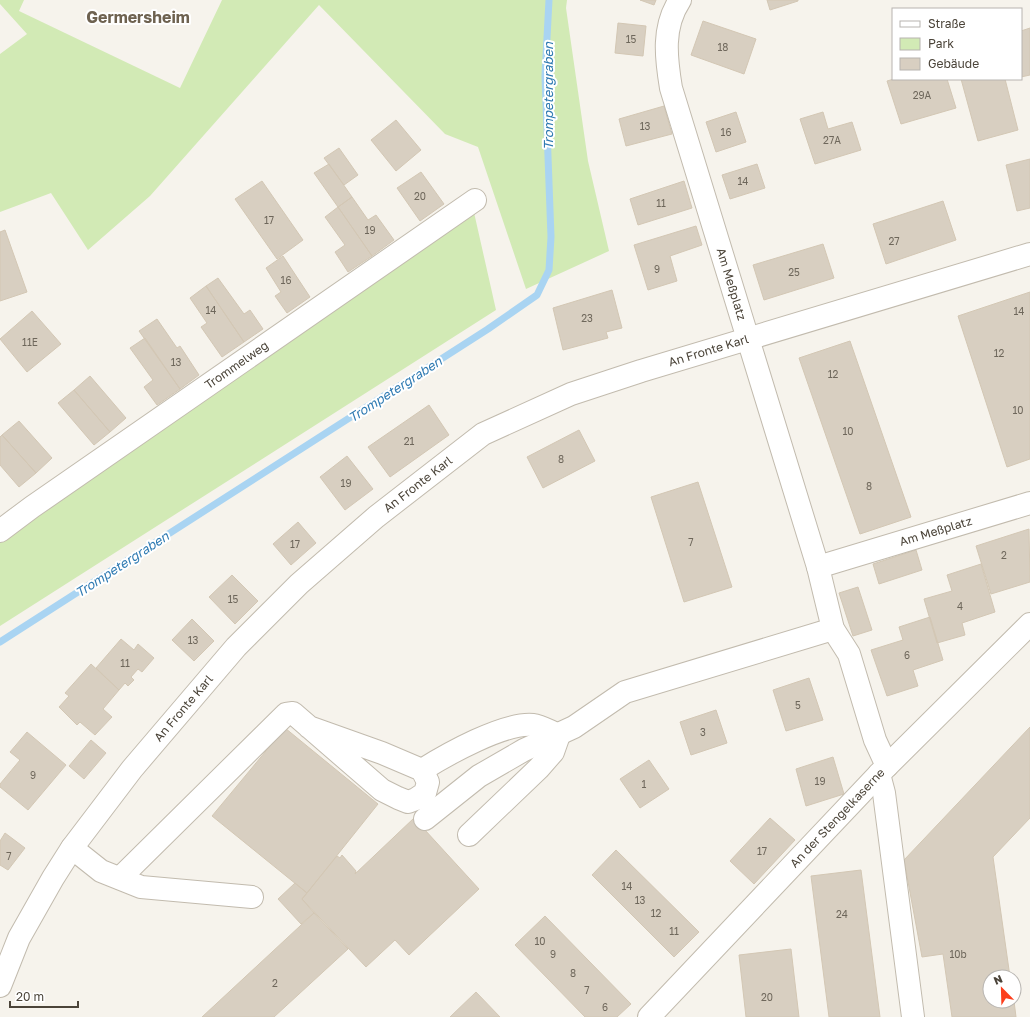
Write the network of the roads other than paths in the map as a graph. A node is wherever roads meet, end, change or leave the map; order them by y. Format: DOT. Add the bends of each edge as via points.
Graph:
graph roads {
  1 [pos="680,0"];
  2 [pos="475,200"];
  3 [pos="1030,254"];
  4 [pos="749,339"];
  5 [pos="1030,503"];
  6 [pos="0,531"];
  7 [pos="818,567"];
  8 [pos="1030,624"];
  9 [pos="833,629"];
  10 [pos="309,727"];
  11 [pos="559,735"];
  12 [pos="422,770"];
  13 [pos="883,770"];
  14 [pos="425,819"];
  15 [pos="469,835"];
  16 [pos="72,848"];
  17 [pos="120,878"];
  18 [pos="252,897"];
  19 [pos="0,986"];
  20 [pos="649,1017"];
  21 [pos="913,1017"];
  1 -- 4 [label="street, Am Meßplatz" via="668,30 666,49 671,88"];
  2 -- 6 [label="street, Trommelweg"];
  3 -- 4 [label="street, An Fronte Karl"];
  4 -- 7 [label="street, Am Meßplatz"];
  4 -- 16 [label="street, An Fronte Karl" via="571,394 483,434 376,517 299,584 236,648 132,769"];
  5 -- 7 [label="street, Am Meßplatz"];
  7 -- 9 [label="street, Am Meßplatz"];
  8 -- 13 [label="street, An der Stengelkaserne"];
  9 -- 11 [label="street" via="625,692"];
  9 -- 13 [label="street, Am Meßplatz" via="849,654"];
  10 -- 12 [label="street"];
  10 -- 12 [label="street" via="382,790 408,802 425,793 428,782"];
  10 -- 17 [label="street" via="292,713 282,717"];
  11 -- 12 [label="street" via="533,725 504,731 466,746"];
  11 -- 14 [label="street" via="524,750 479,776"];
  11 -- 15 [label="street" via="553,752 539,768"];
  13 -- 20 [label="street, An der Stengelkaserne"];
  13 -- 21 [label="street, Am Meßplatz"];
  16 -- 17 [label="street" via="101,871"];
  16 -- 19 [label="street, An Fronte Karl" via="19,938"];
  17 -- 18 [label="street" via="141,887"];
}
